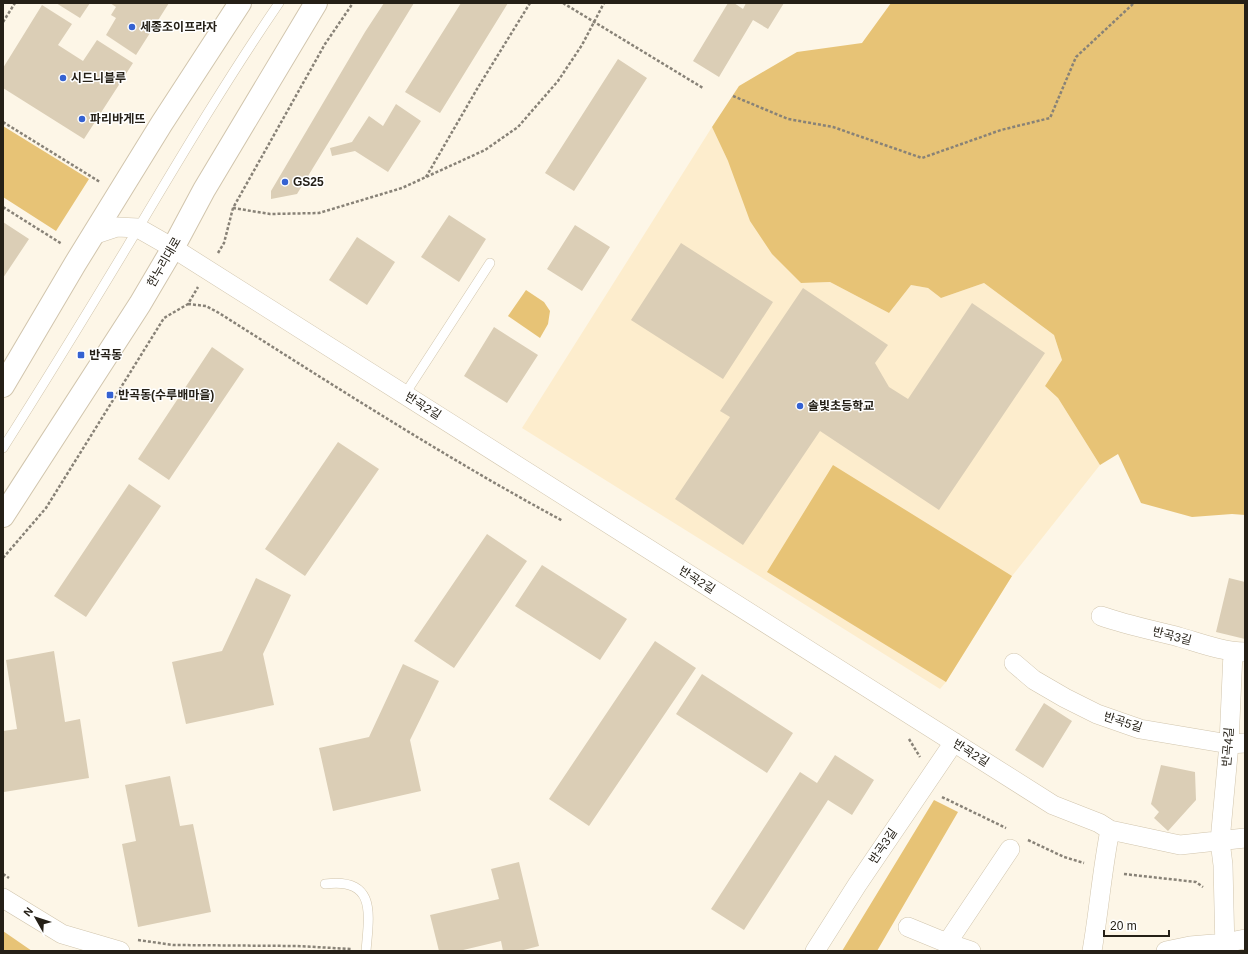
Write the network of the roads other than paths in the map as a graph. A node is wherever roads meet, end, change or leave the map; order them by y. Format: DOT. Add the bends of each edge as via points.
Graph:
graph roads {
  1 [pos="240,3"];
  2 [pos="279,3"];
  3 [pos="316,3"];
  4 [pos="138,228"];
  5 [pos="93,235"];
  6 [pos="173,248"];
  7 [pos="490,262"];
  8 [pos="3,386"];
  9 [pos="405,394"];
  10 [pos="3,448"];
  11 [pos="3,516"];
  12 [pos="1101,616"];
  13 [pos="1239,652"];
  14 [pos="1014,663"];
  15 [pos="954,742"];
  16 [pos="1237,744"];
  17 [pos="1110,830"];
  18 [pos="1245,838"];
  19 [pos="1220,841"];
  20 [pos="1016,843"];
  21 [pos="325,884"];
  22 [pos="3,898"];
  23 [pos="908,927"];
  24 [pos="1245,940"];
  25 [pos="947,943"];
  26 [pos="125,945"];
  27 [pos="1225,947"];
  28 [pos="366,951"];
  29 [pos="815,951"];
  30 [pos="971,951"];
  31 [pos="1092,951"];
  32 [pos="1166,951"];
  1 -- 5 [label="street"];
  2 -- 4 [label="lane" via="248,48"];
  3 -- 6 [label="street, 한누리대로" via="204,190"];
  4 -- 5 [label="street" via="117,227"];
  4 -- 6 [label="street, 반곡2길"];
  4 -- 10 [label="lane"];
  5 -- 8 [label="street"];
  6 -- 9 [label="street, 반곡2길"];
  6 -- 11 [label="street, 한누리대로" via="140,304"];
  7 -- 9 [label="lane"];
  9 -- 15 [label="street, 반곡2길"];
  12 -- 13 [label="street, 반곡3길"];
  13 -- 16 [label="street, 반곡4길"];
  14 -- 16 [label="street, 반곡5길" via="1034,680 1097,714 1140,729"];
  15 -- 17 [label="street, 반곡2길" via="1053,805"];
  15 -- 29 [label="street, 반곡3길"];
  16 -- 19 [label="street, 반곡4길"];
  17 -- 19 [label="street, 반곡2길" via="1180,845"];
  17 -- 31 [label="street"];
  18 -- 19 [label="street, 반곡2길"];
  19 -- 27 [label="street, 반곡4길"];
  20 -- 25 [label="street"];
  21 -- 28 [label="lane" via="350,884 361,890 369,915"];
  22 -- 26 [label="street" via="62,934"];
  23 -- 25 [label="street"];
  24 -- 27 [label="street"];
  25 -- 30 [label="street"];
  27 -- 32 [label="street" via="1190,946"];
}
